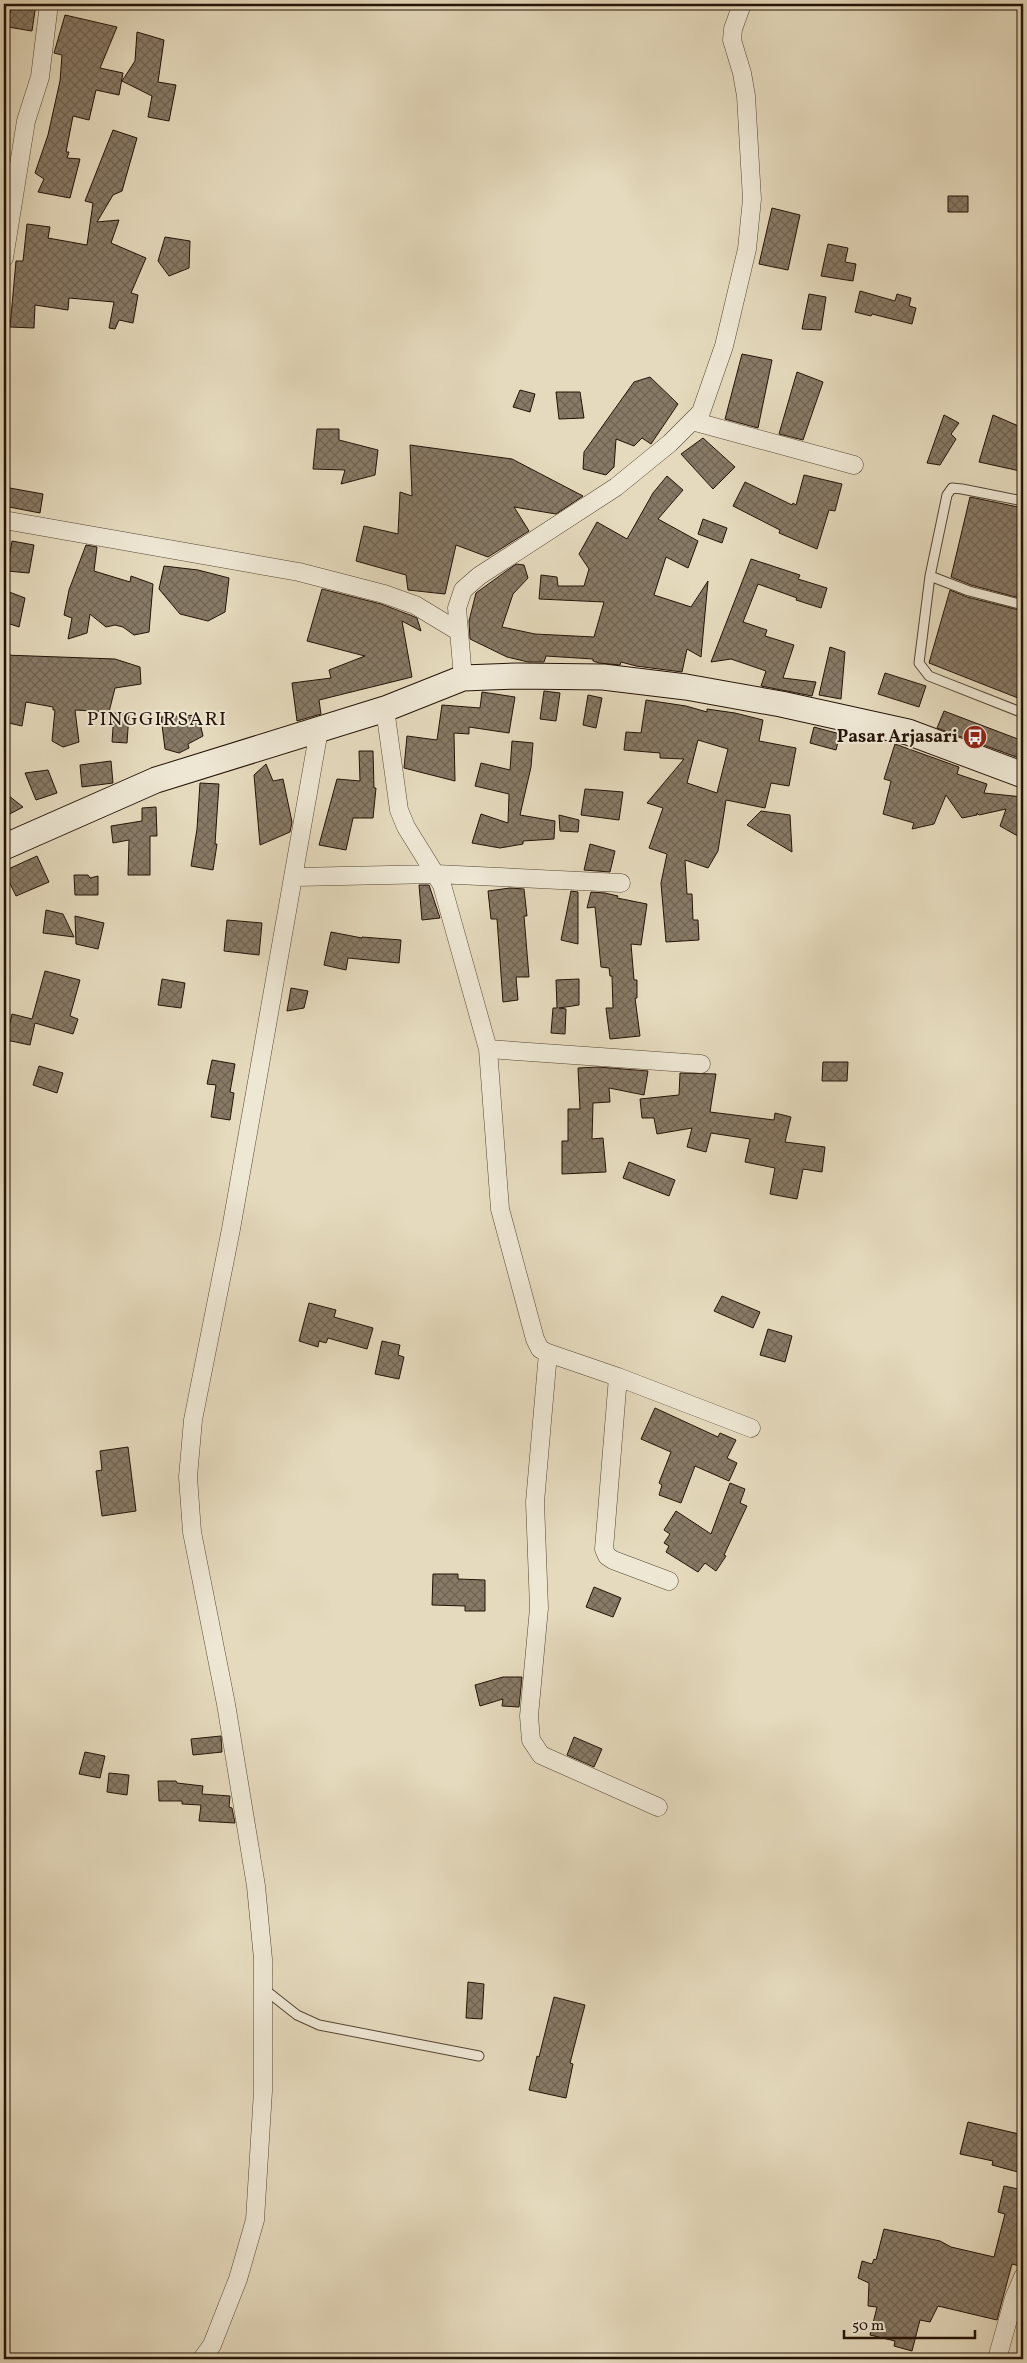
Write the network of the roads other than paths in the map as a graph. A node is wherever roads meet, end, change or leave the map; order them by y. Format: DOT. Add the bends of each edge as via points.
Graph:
graph roads {
  1 [pos="49,4"];
  2 [pos="742,4"];
  3 [pos="4,258"];
  4 [pos="692,421"];
  5 [pos="854,464"];
  6 [pos="1023,501"];
  7 [pos="4,520"];
  8 [pos="930,576"];
  9 [pos="1023,605"];
  10 [pos="458,631"];
  11 [pos="463,678"];
  12 [pos="385,709"];
  13 [pos="1023,713"];
  14 [pos="319,730"];
  15 [pos="1023,775"];
  16 [pos="4,847"];
  17 [pos="436,874"];
  18 [pos="295,877"];
  19 [pos="621,883"];
  20 [pos="488,1048"];
  21 [pos="701,1064"];
  22 [pos="548,1353"];
  23 [pos="618,1377"];
  24 [pos="750,1428"];
  25 [pos="669,1581"];
  26 [pos="658,1807"];
  27 [pos="263,1988"];
  28 [pos="480,2056"];
  29 [pos="1023,2277"];
  30 [pos="202,2359"];
  31 [pos="997,2359"];
  1 -- 3 [label="street" via="40,77 26,121"];
  2 -- 4 [label="street" via="732,40 746,96 752,198 748,249 724,346 701,412"];
  4 -- 5 [label="street"];
  4 -- 10 [label="street" via="616,487 479,576 463,590 457,608"];
  6 -- 8 [label="lane" via="952,488 947,495"];
  7 -- 10 [label="street" via="318,577 416,605"];
  8 -- 9 [label="lane" via="969,591"];
  8 -- 13 [label="lane" via="919,663 923,670 928,676"];
  10 -- 11 [label="street"];
  11 -- 12 [label="street"];
  11 -- 15 [label="street" via="603,677 686,687 908,732"];
  12 -- 14 [label="street"];
  12 -- 17 [label="street" via="399,810"];
  14 -- 16 [label="street" via="156,780"];
  14 -- 18 [label="street"];
  17 -- 18 [label="street"];
  17 -- 19 [label="street"];
  17 -- 20 [label="street" via="442,885"];
  18 -- 27 [label="street" via="193,1420 188,1477 192,1532 226,1704 256,1886"];
  20 -- 21 [label="street"];
  20 -- 22 [label="street" via="500,1209 530,1326 540,1349"];
  22 -- 23 [label="street"];
  22 -- 26 [label="street" via="535,1502 539,1608 529,1716 531,1740 541,1755"];
  23 -- 24 [label="street"];
  23 -- 25 [label="street" via="604,1549 613,1560"];
  27 -- 28 [label="lane" via="297,2015 319,2025"];
  27 -- 30 [label="street" via="263,2091 255,2220 238,2279 212,2345"];
  29 -- 31 [label="street"];
}
